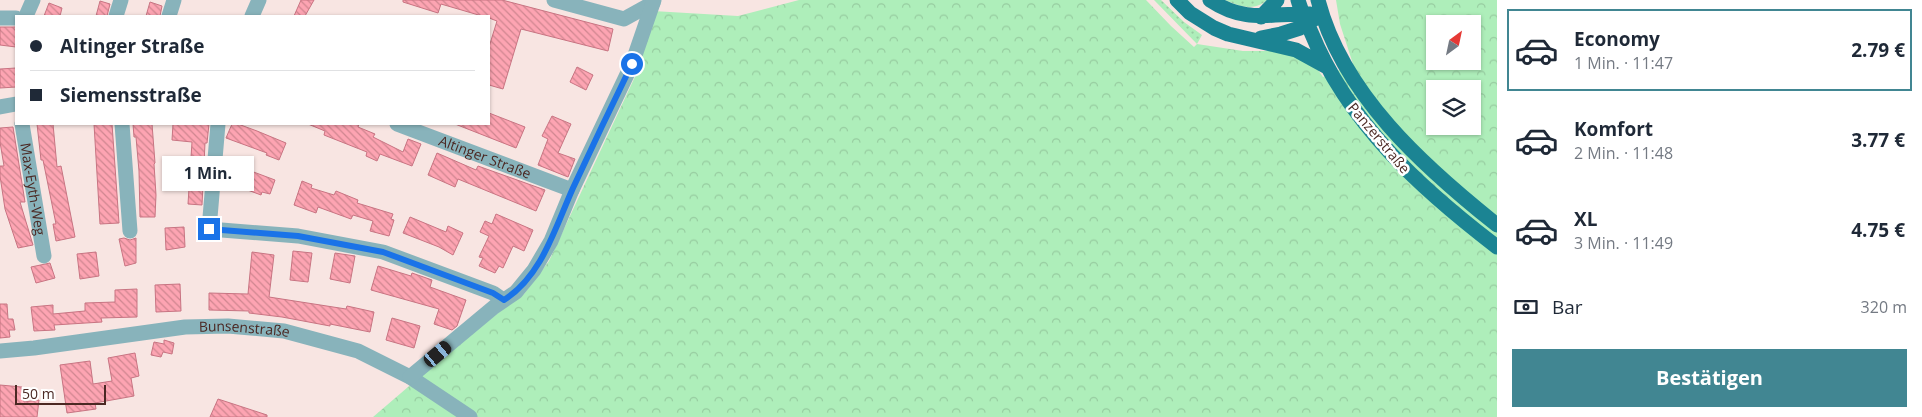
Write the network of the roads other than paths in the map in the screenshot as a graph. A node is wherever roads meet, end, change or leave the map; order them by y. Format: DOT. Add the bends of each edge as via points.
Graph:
graph roads {
  1 [pos="33,0"];
  2 [pos="121,0"];
  3 [pos="174,0"];
  4 [pos="259,0"];
  5 [pos="554,0"];
  6 [pos="1177,0"];
  7 [pos="1210,0"];
  8 [pos="1277,0"];
  9 [pos="653,1"];
  10 [pos="1320,7"];
  11 [pos="1302,13"];
  12 [pos="26,15"];
  13 [pos="116,15"];
  14 [pos="169,15"];
  15 [pos="252,15"];
  16 [pos="1261,17"];
  17 [pos="0,18"];
  18 [pos="15,18"];
  19 [pos="1254,40"];
  20 [pos="1327,67"];
  21 [pos="15,104"];
  22 [pos="0,107"];
  23 [pos="22,125"];
  24 [pos="122,125"];
  25 [pos="218,125"];
  26 [pos="400,125"];
  27 [pos="572,190"];
  28 [pos="1497,224"];
  29 [pos="130,231"];
  30 [pos="1497,247"];
  31 [pos="44,256"];
  32 [pos="504,300"];
  33 [pos="0,351"];
  34 [pos="410,377"];
  35 [pos="470,417"];
  1 -- 12 [label="street"];
  2 -- 13 [label="street"];
  3 -- 14 [label="street"];
  4 -- 15 [label="street"];
  5 -- 9 [label="street" via="624,19"];
  6 -- 19 [label="main road" via="1207,25"];
  7 -- 16 [label="main road" via="1240,14"];
  8 -- 16 [label="main road"];
  9 -- 27 [label="street" via="632,64"];
  10 -- 11 [label="main road"];
  10 -- 28 [label="main road, Panzerstraße" via="1329,33 1370,102 1447,184"];
  11 -- 16 [label="main road"];
  11 -- 19 [label="main road" via="1281,34"];
  11 -- 20 [label="main road, Panzerstraße"];
  17 -- 18 [label="street"];
  19 -- 20 [label="main road" via="1296,50"];
  20 -- 30 [label="main road, Panzerstraße" via="1342,94 1388,152 1432,195"];
  21 -- 22 [label="street"];
  23 -- 31 [label="street, Max-Eyth-Weg"];
  24 -- 29 [label="street"];
  25 -- 32 [label="street" via="209,229 298,236 383,252"];
  26 -- 27 [label="street, Altinger Straße"];
  27 -- 32 [label="street" via="534,270 516,292"];
  32 -- 34 [label="street"];
  33 -- 34 [label="street, Bunsenstraße" via="185,327 228,326 284,331 358,351"];
  34 -- 35 [label="street, Bunsenstraße"];
}
